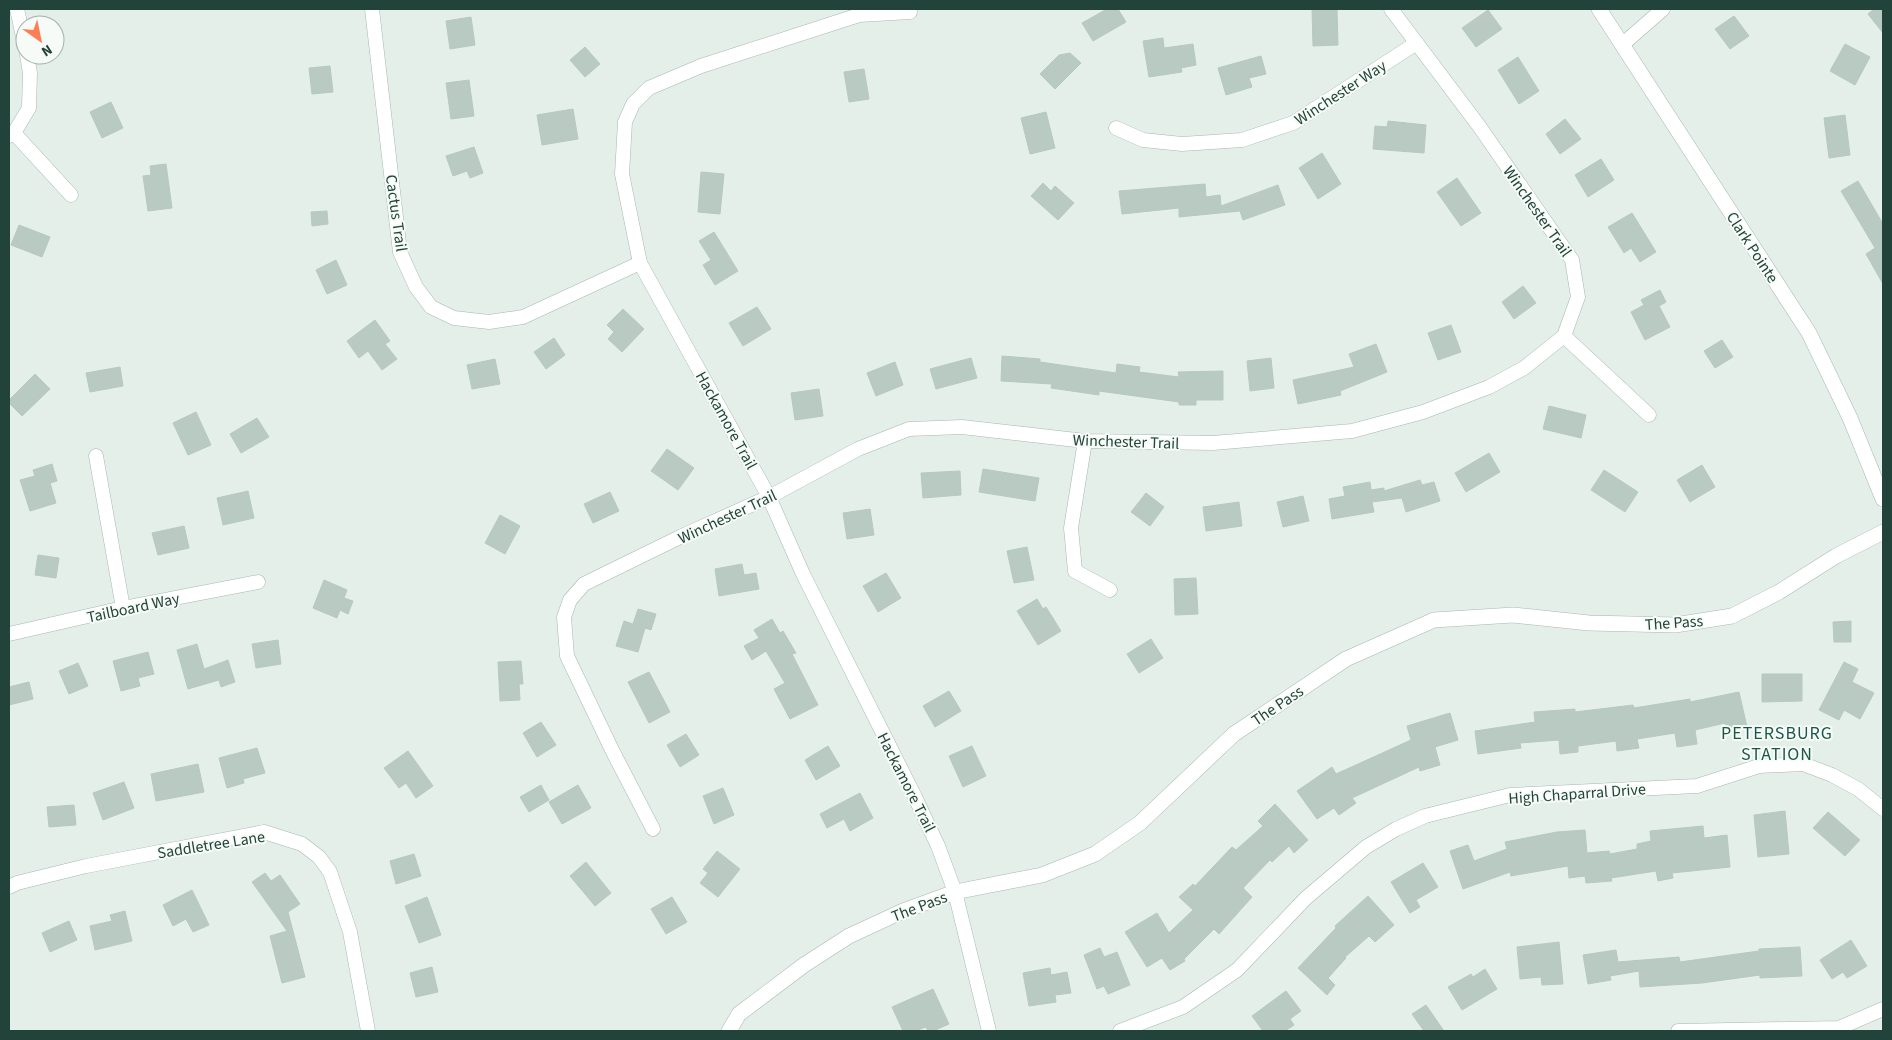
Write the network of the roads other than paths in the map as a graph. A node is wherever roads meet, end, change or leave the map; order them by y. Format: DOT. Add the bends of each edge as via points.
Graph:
graph roads {
  1 [pos="372,9"];
  2 [pos="1391,9"];
  3 [pos="1599,9"];
  4 [pos="1663,9"];
  5 [pos="910,12"];
  6 [pos="1415,44"];
  7 [pos="1623,44"];
  8 [pos="29,65"];
  9 [pos="1116,128"];
  10 [pos="11,134"];
  11 [pos="71,196"];
  12 [pos="640,263"];
  13 [pos="1564,336"];
  14 [pos="1649,415"];
  15 [pos="1085,441"];
  16 [pos="96,456"];
  17 [pos="769,497"];
  18 [pos="1883,499"];
  19 [pos="1883,532"];
  20 [pos="258,582"];
  21 [pos="1110,590"];
  22 [pos="123,608"];
  23 [pos="9,634"];
  24 [pos="1883,809"];
  25 [pos="653,829"];
  26 [pos="9,887"];
  27 [pos="955,892"];
  28 [pos="1883,1009"];
  29 [pos="368,1031"];
  30 [pos="729,1031"];
  31 [pos="989,1031"];
  32 [pos="1120,1031"];
  33 [pos="1678,1031"];
  1 -- 12 [label="street, Cactus Trail" via="400,252 416,287 431,307 454,318 489,322 523,317"];
  2 -- 6 [label="street, Winchester Trail"];
  3 -- 7 [label="street, Clark Pointe"];
  4 -- 7 [label="street"];
  5 -- 12 [label="street, Hackamore Trail" via="859,15 701,66 649,88 633,104 625,122 622,174"];
  6 -- 9 [label="street, Winchester Way" via="1293,123 1242,140 1182,144 1143,140"];
  6 -- 13 [label="street, Winchester Trail" via="1479,126 1572,260 1578,297"];
  7 -- 18 [label="street, Clark Pointe" via="1809,333 1850,418"];
  8 -- 10 [label="street" via="29,108"];
  10 -- 11 [label="street"];
  12 -- 17 [label="street, Hackamore Trail"];
  13 -- 14 [label="street"];
  13 -- 15 [label="street, Winchester Trail" via="1524,368 1489,387 1423,412 1352,430 1213,443"];
  15 -- 17 [label="street, Winchester Trail" via="962,427 910,430 858,449"];
  15 -- 21 [label="street" via="1070,528 1075,571"];
  16 -- 22 [label="street"];
  17 -- 25 [label="street, Winchester Trail" via="584,584 570,600 564,617 567,656"];
  17 -- 27 [label="street, Hackamore Trail" via="803,574 919,805"];
  19 -- 27 [label="street, The Pass" via="1732,616 1675,625 1589,623 1513,615 1434,620 1346,659 1234,734 1140,823 1095,854 1042,875"];
  20 -- 22 [label="street, Tailboard Way"];
  22 -- 23 [label="street, Tailboard Way"];
  24 -- 32 [label="street, High Chaparral Drive" via="1858,789 1803,764 1759,766 1698,786 1510,795 1425,816 1366,847 1306,898 1237,970 1183,1007"];
  26 -- 29 [label="street, Saddletree Lane" via="86,866 264,832 302,844 319,857 330,872 350,932"];
  27 -- 30 [label="street, The Pass" via="849,936 739,1014"];
  27 -- 31 [label="street, Hackamore Trail"];
  28 -- 33 [label="street" via="1839,1028"];
}
